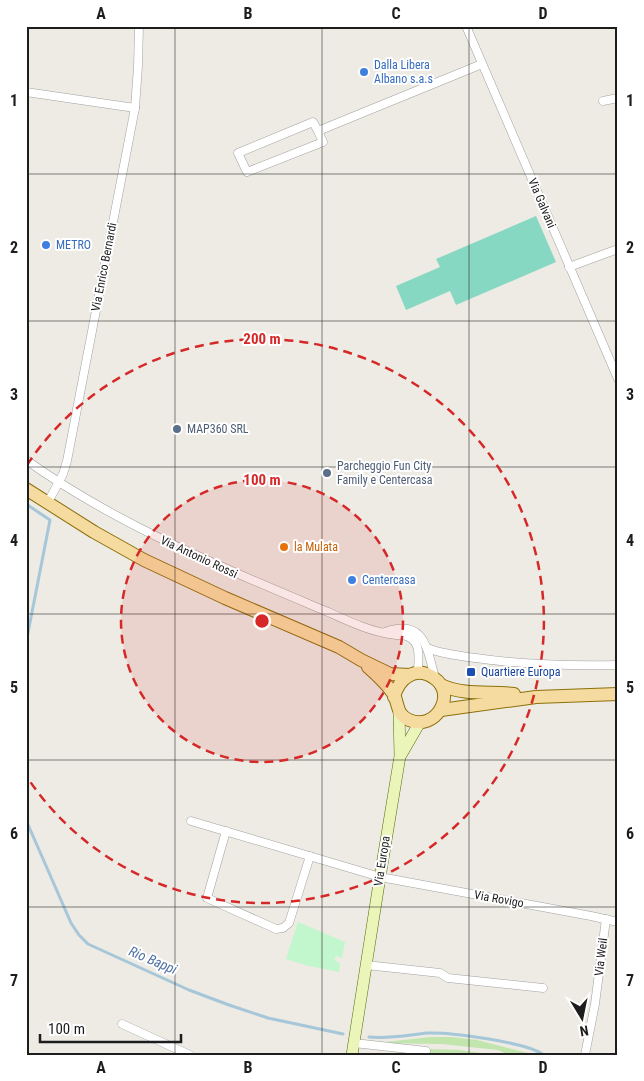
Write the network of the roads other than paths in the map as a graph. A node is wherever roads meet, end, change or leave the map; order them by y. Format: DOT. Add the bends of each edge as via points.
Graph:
graph roads {
  1 [pos="139,26"];
  2 [pos="466,26"];
  3 [pos="482,64"];
  4 [pos="26,92"];
  5 [pos="618,98"];
  6 [pos="603,101"];
  7 [pos="135,108"];
  8 [pos="318,131"];
  9 [pos="618,249"];
  10 [pos="569,267"];
  11 [pos="618,378"];
  12 [pos="26,460"];
  13 [pos="58,483"];
  14 [pos="26,489"];
  15 [pos="47,504"];
  16 [pos="383,632"];
  17 [pos="427,648"];
  18 [pos="361,660"];
  19 [pos="618,665"];
  20 [pos="414,674"];
  21 [pos="438,682"];
  22 [pos="618,694"];
  23 [pos="394,696"];
  24 [pos="536,697"];
  25 [pos="441,710"];
  26 [pos="399,712"];
  27 [pos="420,722"];
  28 [pos="400,756"];
  29 [pos="191,821"];
  30 [pos="226,831"];
  31 [pos="310,856"];
  32 [pos="380,877"];
  33 [pos="606,919"];
  34 [pos="618,922"];
  35 [pos="366,965"];
  36 [pos="543,988"];
  37 [pos="122,1024"];
  38 [pos="353,1049"];
  39 [pos="426,1052"];
  40 [pos="190,1055"];
  41 [pos="585,1055"];
  1 -- 7 [label="street, Via Enrico Bernardi"];
  2 -- 3 [label="street, Via Galvani"];
  3 -- 8 [label="street"];
  3 -- 10 [label="street, Via Galvani"];
  4 -- 7 [label="street"];
  5 -- 6 [label="street"];
  7 -- 13 [label="street, Via Enrico Bernardi" via="67,462"];
  8 -- 8 [label="street" via="313,122 238,153 247,172 322,142"];
  9 -- 10 [label="street"];
  10 -- 11 [label="street, Via Galvani"];
  12 -- 13 [label="street, Via Antonio Rossi"];
  13 -- 15 [label="street, Via Enrico Bernardi"];
  13 -- 16 [label="street, Via Antonio Rossi" via="172,546 371,631"];
  14 -- 15 [label="main road"];
  15 -- 18 [label="main road" via="144,560 339,647"];
  16 -- 17 [label="street, Via Antonio Rossi" via="394,628 413,630 422,636"];
  16 -- 20 [label="street, Via Antonio Rossi" via="415,641 418,650"];
  17 -- 19 [label="street" via="514,664"];
  17 -- 21 [label="street, Via Antonio Rossi"];
  18 -- 20 [label="main road" via="390,674"];
  18 -- 23 [label="main road"];
  20 -- 21 [label="main road" via="427,674"];
  20 -- 23 [label="main road" via="402,680"];
  21 -- 24 [label="main road" via="453,690 478,694"];
  21 -- 25 [label="main road, Via Antonio Rossi" via="444,693"];
  22 -- 24 [label="main road"];
  23 -- 26 [label="main road"];
  24 -- 25 [label="main road"];
  25 -- 27 [label="main road" via="432,719"];
  26 -- 27 [label="main road" via="408,720"];
  26 -- 28 [label="street, Via Europa"];
  27 -- 28 [label="street, Via Europa"];
  28 -- 32 [label="street, Via Europa"];
  29 -- 30 [label="street, Via Rovigo"];
  30 -- 31 [label="street, Via Rovigo"];
  30 -- 31 [label="street" via="207,898 276,929 289,922"];
  31 -- 32 [label="street, Via Rovigo"];
  32 -- 33 [label="street, Via Rovigo"];
  32 -- 35 [label="street, Via Europa"];
  33 -- 34 [label="street, Via Rovigo"];
  33 -- 41 [label="street, Via Weil"];
  35 -- 36 [label="street"];
  35 -- 38 [label="street, Via Europa"];
  37 -- 40 [label="street"];
  38 -- 39 [label="street, Via Europa"];
}
